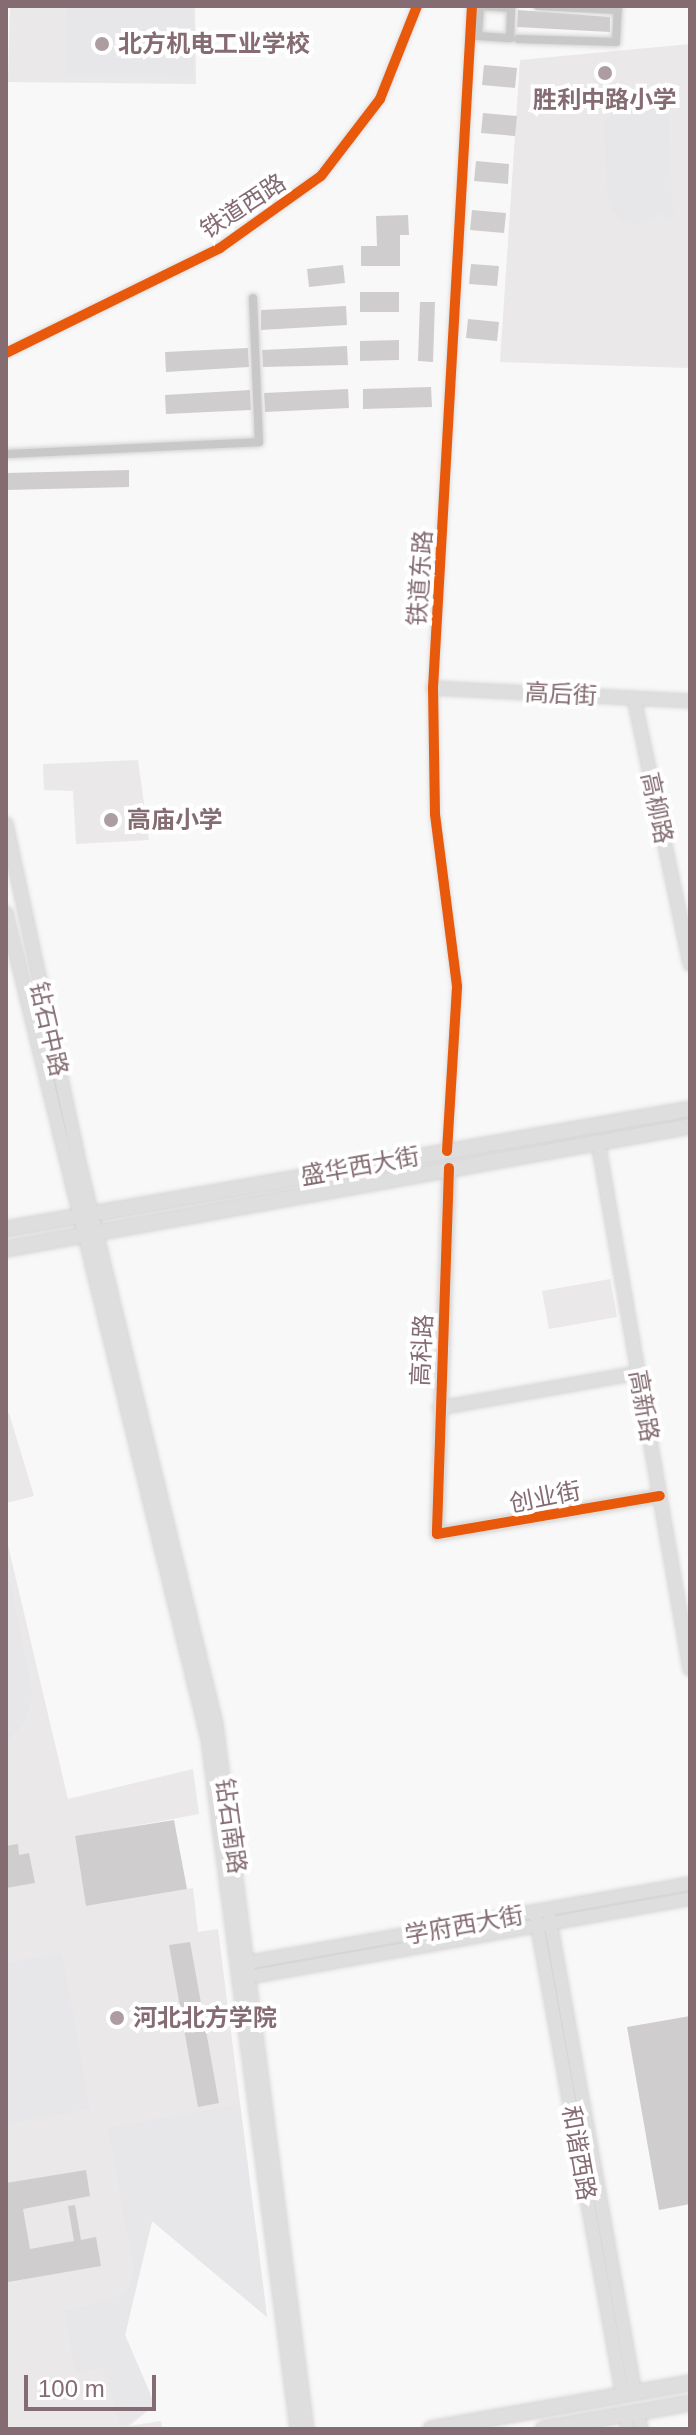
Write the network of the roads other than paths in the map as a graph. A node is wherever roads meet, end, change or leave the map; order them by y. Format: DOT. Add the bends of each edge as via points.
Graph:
graph roads {
  1 [pos="417,6"];
  2 [pos="472,6"];
  3 [pos="480,6"];
  4 [pos="538,6"];
  5 [pos="511,7"];
  6 [pos="618,8"];
  7 [pos="518,39"];
  8 [pos="253,298"];
  9 [pos="6,353"];
  10 [pos="6,454"];
  11 [pos="433,688"];
  12 [pos="634,698"];
  13 [pos="690,701"];
  14 [pos="6,824"];
  15 [pos="6,913"];
  16 [pos="690,964"];
  17 [pos="690,1109"];
  18 [pos="690,1126"];
  19 [pos="598,1142"];
  20 [pos="447,1151"];
  21 [pos="449,1168"];
  22 [pos="266,1182"];
  23 [pos="270,1201"];
  24 [pos="86,1215"];
  25 [pos="6,1229"];
  26 [pos="90,1234"];
  27 [pos="6,1249"];
  28 [pos="638,1373"];
  29 [pos="439,1408"];
  30 [pos="660,1496"];
  31 [pos="437,1534"];
  32 [pos="690,1669"];
  33 [pos="690,1884"];
  34 [pos="690,1898"];
  35 [pos="543,1918"];
  36 [pos="243,1964"];
  37 [pos="245,1978"];
  38 [pos="690,2383"];
  39 [pos="629,2394"];
  40 [pos="690,2403"];
  41 [pos="631,2419"];
  42 [pos="297,2429"];
  43 [pos="307,2429"];
  44 [pos="431,2429"];
  45 [pos="543,2429"];
  46 [pos="641,2429"];
  1 -- 9 [label="street, 铁道西路" via="380,99 321,176 220,248"];
  2 -- 11 [label="street, 铁道东路"];
  3 -- 5 [label="street"];
  3 -- 5 [label="street" via="478,36 510,38"];
  4 -- 6 [label="street"];
  6 -- 7 [label="street" via="616,42"];
  8 -- 10 [label="street" via="259,442"];
  11 -- 12 [label="main road, 高后街"];
  11 -- 20 [label="street, 铁道东路" via="435,814 457,986"];
  12 -- 13 [label="main road, 高后街"];
  12 -- 16 [label="main road, 高柳路"];
  14 -- 24 [label="main road, 钻石中路"];
  15 -- 24 [label="main road, 钻石中路"];
  17 -- 20 [label="main road, 盛华西大街"];
  18 -- 19 [label="main road, 盛华西大街"];
  19 -- 21 [label="main road, 盛华西大街"];
  19 -- 28 [label="main road, 高新路"];
  20 -- 22 [label="main road, 盛华西大街"];
  21 -- 23 [label="main road, 盛华西大街"];
  21 -- 29 [label="main road, 高科路"];
  22 -- 23 [label="main road"];
  22 -- 24 [label="main road, 盛华西大街"];
  23 -- 26 [label="main road, 盛华西大街"];
  24 -- 25 [label="main road, 盛华西大街"];
  24 -- 26 [label="main road, 钻石中路"];
  26 -- 27 [label="main road, 盛华西大街"];
  26 -- 36 [label="main road, 钻石南路" via="200,1699"];
  28 -- 29 [label="main road"];
  28 -- 30 [label="main road, 高新路"];
  29 -- 31 [label="main road, 高科路"];
  30 -- 31 [label="main road, 创业街"];
  30 -- 32 [label="main road, 高新路"];
  33 -- 35 [label="main road, 学府西大街"];
  34 -- 35 [label="main road, 学府西大街"];
  35 -- 36 [label="main road, 学府西大街"];
  35 -- 37 [label="main road, 学府西大街"];
  35 -- 39 [label="main road, 和谐西路"];
  36 -- 37 [label="main road, 钻石南路"];
  37 -- 42 [label="main road, 钻石南路"];
  37 -- 43 [label="main road, 钻石南路"];
  38 -- 39 [label="main road"];
  39 -- 44 [label="main road"];
  40 -- 41 [label="main road"];
  41 -- 45 [label="main road"];
  41 -- 46 [label="main road"];
}
